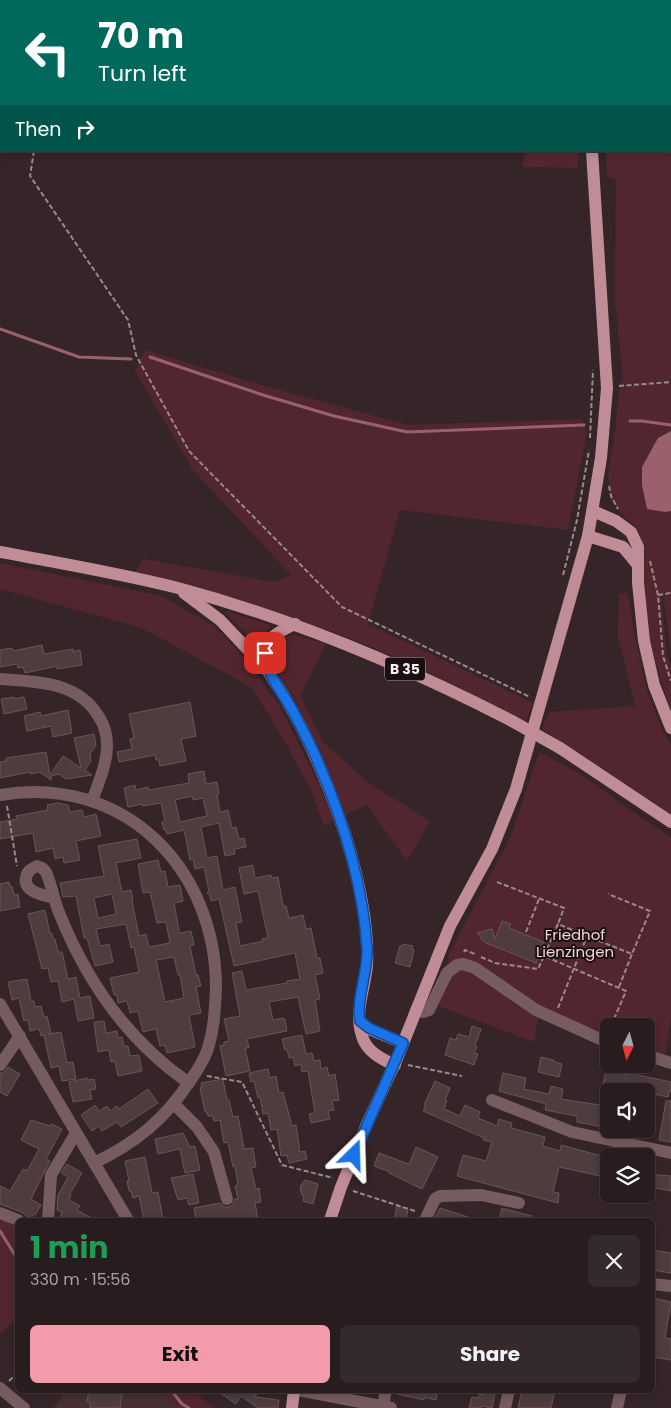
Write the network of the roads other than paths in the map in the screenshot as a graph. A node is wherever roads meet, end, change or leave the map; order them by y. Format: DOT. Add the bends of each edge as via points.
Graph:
graph roads {
  1 [pos="592,152"];
  2 [pos="593,511"];
  3 [pos="588,536"];
  4 [pos="0,552"];
  5 [pos="637,564"];
  6 [pos="178,588"];
  7 [pos="295,624"];
  8 [pos="271,674"];
  9 [pos="0,679"];
  10 [pos="671,728"];
  11 [pos="2,794"];
  12 [pos="92,801"];
  13 [pos="671,822"];
  14 [pos="54,898"];
  15 [pos="0,1004"];
  16 [pos="416,1010"];
  17 [pos="360,1021"];
  18 [pos="20,1036"];
  19 [pos="600,1039"];
  20 [pos="403,1043"];
  21 [pos="655,1058"];
  22 [pos="396,1063"];
  23 [pos="671,1063"];
  24 [pos="0,1065"];
  25 [pos="192,1079"];
  26 [pos="492,1100"];
  27 [pos="174,1104"];
  28 [pos="76,1133"];
  29 [pos="671,1154"];
  30 [pos="94,1163"];
  31 [pos="227,1199"];
  32 [pos="519,1204"];
  33 [pos="0,1213"];
  34 [pos="48,1218"];
  35 [pos="127,1218"];
  36 [pos="331,1218"];
  37 [pos="426,1218"];
  38 [pos="15,1219"];
  39 [pos="655,1284"];
  40 [pos="671,1286"];
  41 [pos="0,1388"];
  42 [pos="295,1393"];
  43 [pos="312,1393"];
  44 [pos="386,1393"];
  45 [pos="508,1393"];
  46 [pos="620,1393"];
  47 [pos="387,1407"];
  48 [pos="24,1408"];
  49 [pos="292,1408"];
  50 [pos="505,1408"];
  51 [pos="617,1408"];
  1 -- 2 [label="main road" via="606,388"];
  2 -- 3 [label="main road"];
  2 -- 5 [label="main road" via="616,520 631,532 638,547"];
  3 -- 5 [label="main road" via="623,547"];
  3 -- 16 [label="main road" via="516,789 492,849 450,926"];
  4 -- 6 [label="main road, B 35"];
  5 -- 10 [label="main road" via="647,658 656,692"];
  6 -- 7 [label="main road, B 35"];
  6 -- 8 [label="main road" via="220,620"];
  7 -- 8 [label="main road" via="275,634 269,642 265,660"];
  7 -- 13 [label="main road, B 35, bridge" via="426,678 512,720"];
  8 -- 17 [label="main road" via="293,712 332,796 356,877 367,951"];
  9 -- 12 [label="street" via="60,686 75,692 96,711 106,731 107,746"];
  11 -- 12 [label="street" via="56,794"];
  12 -- 25 [label="street" via="130,819 165,848 201,905 213,947 216,996 207,1052"];
  14 -- 14 [label="street" via="46,872 37,866 32,868 26,876 32,891"];
  14 -- 25 [label="street" via="75,950 125,1027 168,1068"];
  15 -- 18 [label="street"];
  16 -- 19 [label="street" via="429,1010 447,973 463,964 475,968 554,1019"];
  16 -- 20 [label="main road"];
  17 -- 20 [label="main road"];
  17 -- 22 [label="main road" via="366,1046 384,1060"];
  18 -- 24 [label="street"];
  18 -- 28 [label="street"];
  20 -- 22 [label="main road"];
  21 -- 23 [label="street"];
  22 -- 36 [label="main road" via="367,1124"];
  25 -- 27 [label="street"];
  26 -- 29 [label="street" via="572,1132"];
  27 -- 30 [label="street" via="129,1143"];
  27 -- 31 [label="street" via="197,1127 214,1152"];
  28 -- 30 [label="street"];
  28 -- 34 [label="street" via="51,1175"];
  30 -- 35 [label="street"];
  32 -- 37 [label="street" via="480,1195 440,1196 435,1199"];
  33 -- 38 [label="street"];
  39 -- 40 [label="street"];
  41 -- 48 [label="street"];
  42 -- 49 [label="main road"];
  43 -- 47 [label="street"];
  44 -- 47 [label="street"];
  45 -- 50 [label="street"];
  46 -- 51 [label="street"];
}
